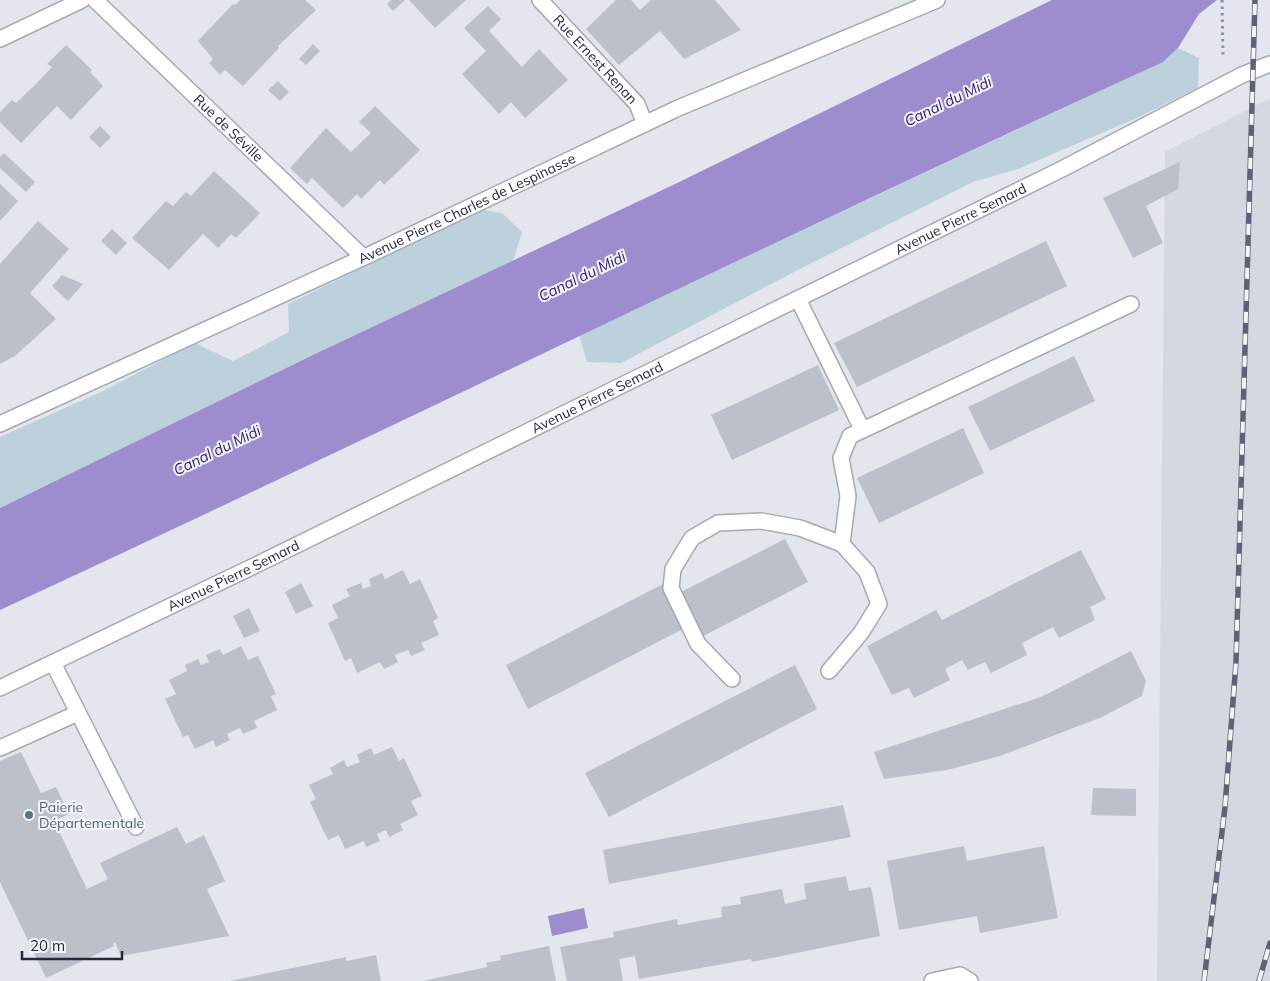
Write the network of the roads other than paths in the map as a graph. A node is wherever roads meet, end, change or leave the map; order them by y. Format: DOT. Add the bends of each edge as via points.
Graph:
graph roads {
  1 [pos="82,0"];
  2 [pos="96,0"];
  3 [pos="540,0"];
  4 [pos="937,0"];
  5 [pos="0,39"];
  6 [pos="1270,64"];
  7 [pos="645,124"];
  8 [pos="362,256"];
  9 [pos="798,299"];
  10 [pos="1131,304"];
  11 [pos="0,424"];
  12 [pos="862,429"];
  13 [pos="842,544"];
  14 [pos="53,663"];
  15 [pos="829,671"];
  16 [pos="732,679"];
  17 [pos="0,688"];
  18 [pos="78,713"];
  19 [pos="0,748"];
  20 [pos="136,827"];
  21 [pos="932,981"];
  22 [pos="970,981"];
  1 -- 5 [label="street"];
  2 -- 8 [label="street, Rue de Séville"];
  3 -- 7 [label="street, Rue Ernest Renan" via="637,104"];
  4 -- 7 [label="street, Avenue Pierre Charles de Lespinasse"];
  6 -- 9 [label="street, Avenue Pierre Semard" via="1242,75"];
  7 -- 8 [label="street, Avenue Pierre Charles de Lespinasse"];
  8 -- 11 [label="street, Avenue Pierre Charles de Lespinasse"];
  9 -- 12 [label="street"];
  9 -- 14 [label="street, Avenue Pierre Semard"];
  10 -- 12 [label="street"];
  12 -- 13 [label="street" via="850,436 841,458 848,496"];
  13 -- 15 [label="street" via="867,572 879,604 861,633"];
  13 -- 16 [label="street" via="800,528 761,521 718,523 692,538 673,568 671,588 698,644"];
  14 -- 17 [label="street, Avenue Pierre Semard"];
  14 -- 18 [label="street"];
  18 -- 19 [label="street"];
  18 -- 20 [label="street"];
  21 -- 22 [label="street" via="960,975"];
}
